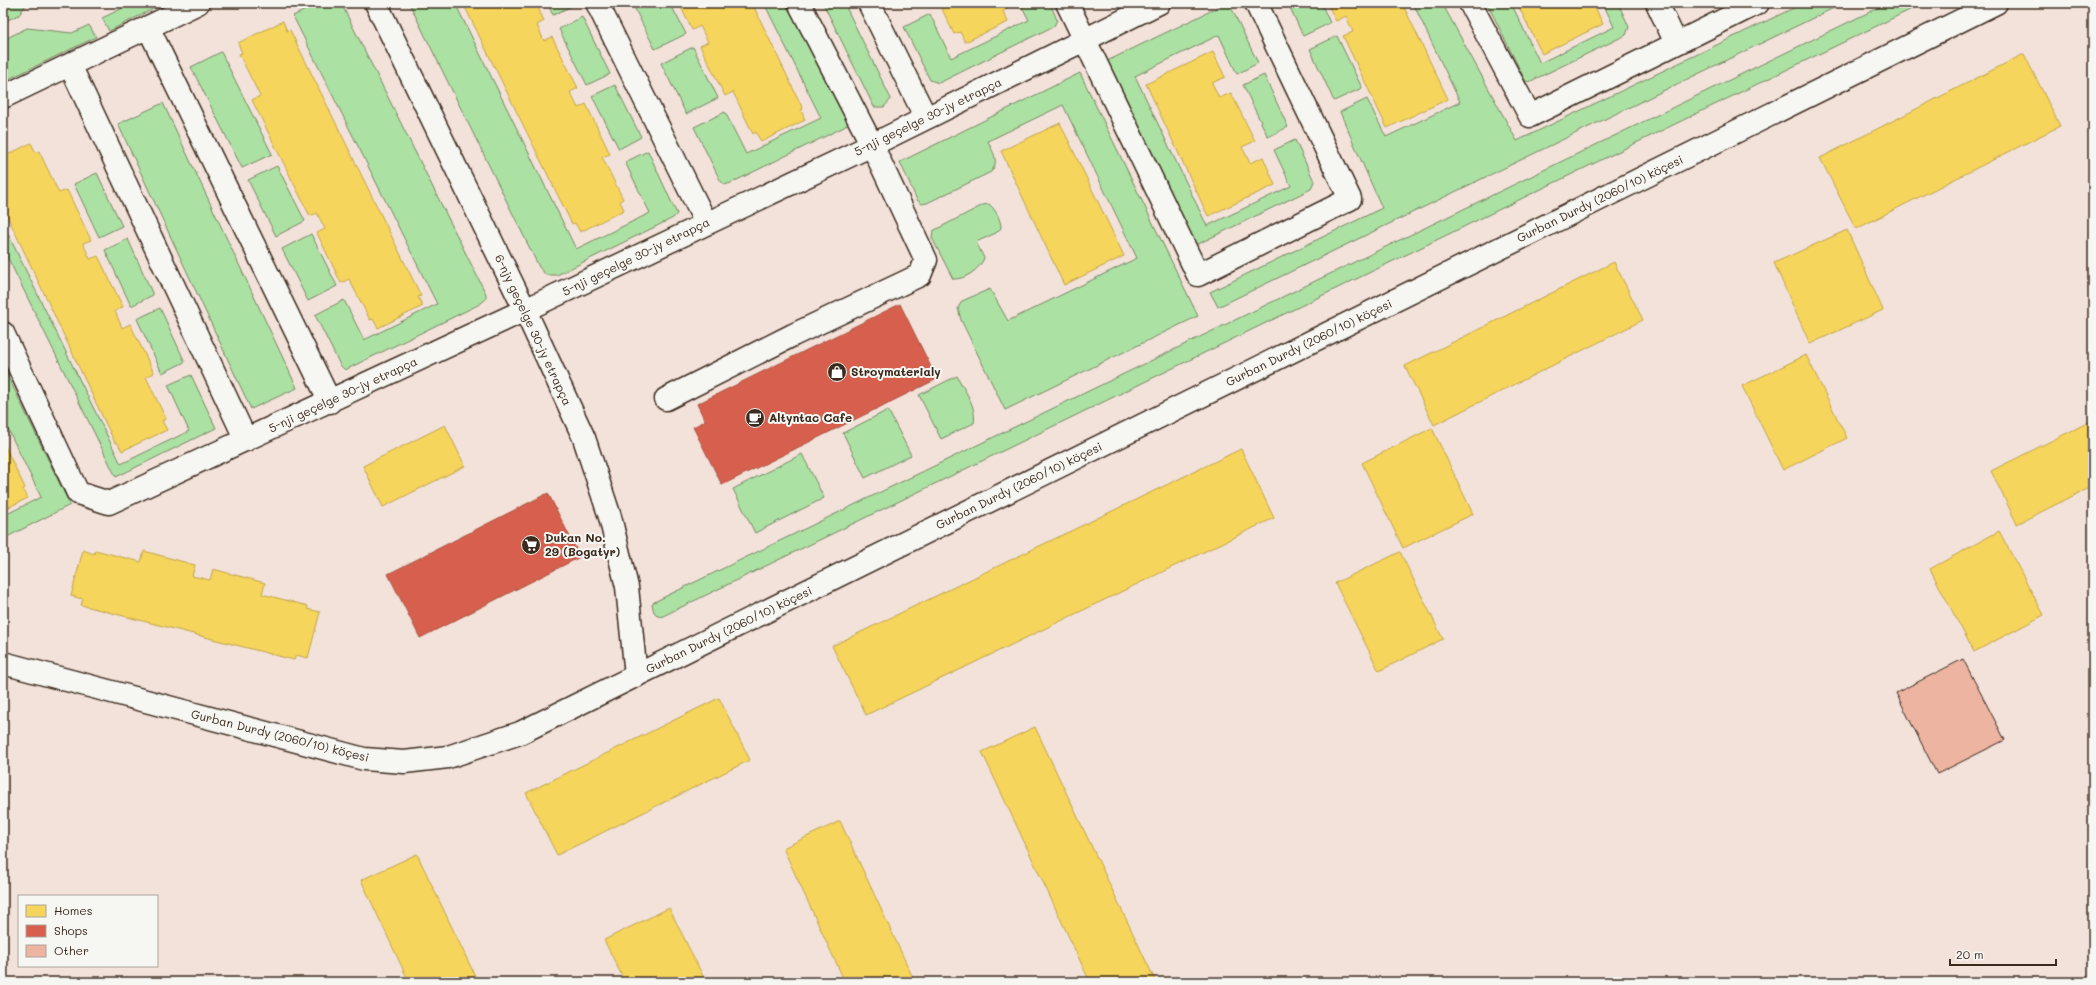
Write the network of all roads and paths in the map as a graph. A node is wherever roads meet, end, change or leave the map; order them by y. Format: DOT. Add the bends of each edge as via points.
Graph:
graph roads {
  1 [pos="198,3"];
  2 [pos="376,3"];
  3 [pos="598,3"];
  4 [pos="799,3"];
  5 [pos="869,3"];
  6 [pos="1067,3"];
  7 [pos="1159,3"];
  8 [pos="1256,3"];
  9 [pos="1470,3"];
  10 [pos="1657,3"];
  11 [pos="1758,3"];
  12 [pos="1996,3"];
  13 [pos="148,27"];
  14 [pos="1085,39"];
  15 [pos="1676,43"];
  16 [pos="70,65"];
  17 [pos="3,97"];
  18 [pos="926,118"];
  19 [pos="872,145"];
  20 [pos="706,223"];
  21 [pos="525,310"];
  22 [pos="3,333"];
  23 [pos="666,399"];
  24 [pos="330,402"];
  25 [pos="246,440"];
  26 [pos="3,663"];
  27 [pos="636,676"];
  1 -- 13 [label="street"];
  2 -- 21 [label="street, 6-njy geçelge 30-jy etrapça"];
  3 -- 20 [label="street"];
  4 -- 19 [label="street"];
  5 -- 18 [label="street"];
  6 -- 14 [label="street"];
  7 -- 14 [label="street, 5-nji geçelge 30-jy etrapça"];
  8 -- 14 [label="street" via="1350,199 1198,275"];
  9 -- 15 [label="street" via="1530,116"];
  10 -- 15 [label="street"];
  11 -- 15 [label="street"];
  12 -- 27 [label="street, Gurban Durdy (2060/10) köçesi"];
  13 -- 16 [label="street"];
  13 -- 24 [label="street"];
  14 -- 18 [label="street, 5-nji geçelge 30-jy etrapça"];
  16 -- 17 [label="street"];
  16 -- 25 [label="street"];
  18 -- 19 [label="street, 5-nji geçelge 30-jy etrapça"];
  19 -- 20 [label="street, 5-nji geçelge 30-jy etrapça"];
  19 -- 23 [label="street" via="926,260 920,275"];
  20 -- 21 [label="street, 5-nji geçelge 30-jy etrapça"];
  21 -- 24 [label="street, 5-nji geçelge 30-jy etrapça"];
  21 -- 27 [label="street, 6-njy geçelge 30-jy etrapça" via="584,438 610,517 627,587"];
  22 -- 25 [label="street, 5-nji geçelge 30-jy etrapça" via="78,493 109,503"];
  24 -- 25 [label="street, 5-nji geçelge 30-jy etrapça"];
  26 -- 27 [label="street, Gurban Durdy (2060/10) köçesi" via="364,759 404,762 448,757 520,733"];
}
